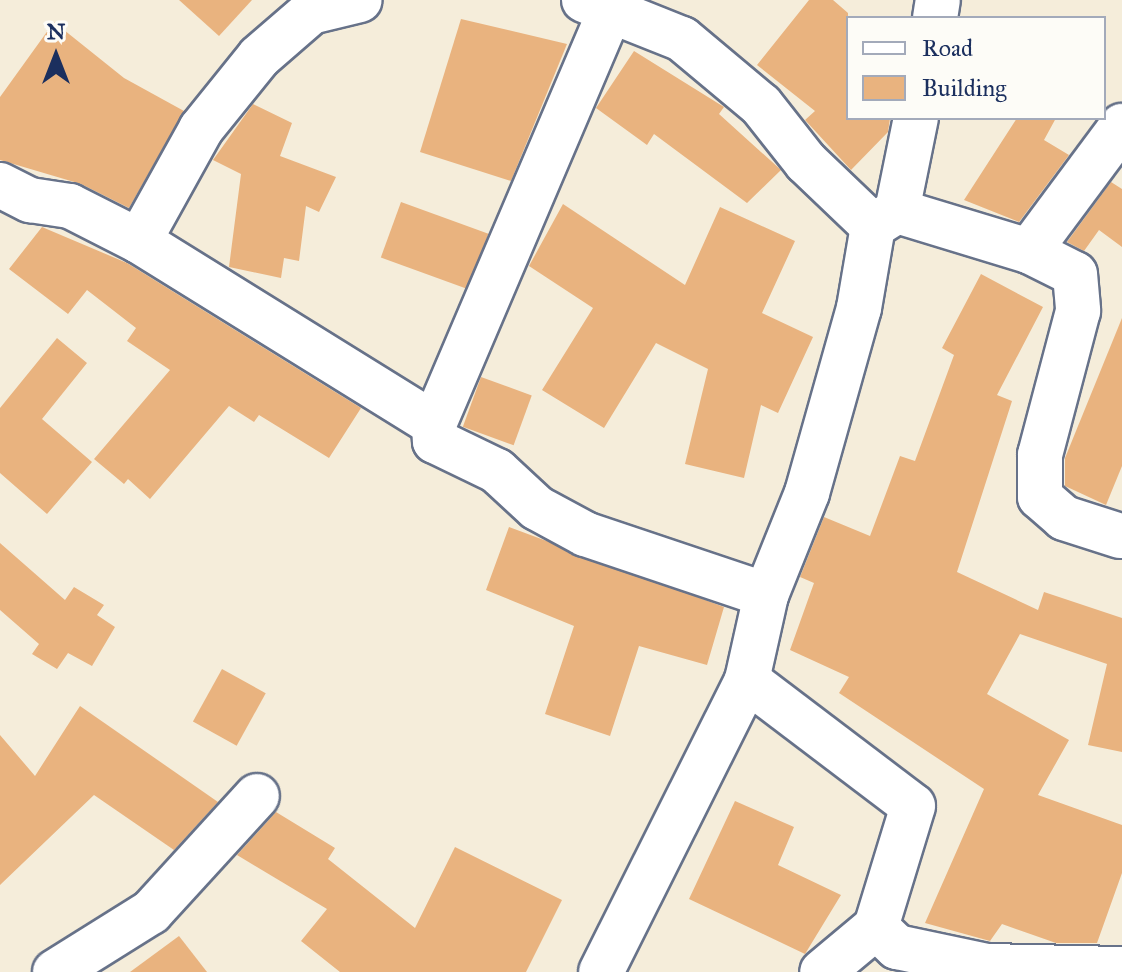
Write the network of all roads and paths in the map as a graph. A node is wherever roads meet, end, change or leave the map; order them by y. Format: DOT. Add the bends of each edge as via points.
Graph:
graph roads {
  1 [pos="360,0"];
  2 [pos="597,5"];
  3 [pos="915,120"];
  4 [pos="1122,126"];
  5 [pos="0,185"];
  6 [pos="885,219"];
  7 [pos="139,241"];
  8 [pos="1029,251"];
  9 [pos="434,424"];
  10 [pos="1120,536"];
  11 [pos="766,595"];
  12 [pos="747,680"];
  13 [pos="257,796"];
  14 [pos="876,927"];
  15 [pos="1122,969"];
  16 [pos="55,972"];
  17 [pos="601,972"];
  18 [pos="822,972"];
  1 -- 7 [label="street" via="311,12 259,57 201,129"];
  2 -- 6 [label="street" via="682,39"];
  2 -- 9 [label="street"];
  3 -- 6 [label="street"];
  4 -- 8 [label="street"];
  5 -- 7 [label="street" via="30,200 70,206"];
  6 -- 8 [label="street"];
  6 -- 11 [label="street" via="807,493"];
  7 -- 9 [label="street"];
  8 -- 10 [label="street" via="1075,274 1078,311 1040,455 1040,497 1064,518"];
  9 -- 11 [label="street" via="435,441 497,471 537,508 585,534"];
  11 -- 12 [label="street"];
  12 -- 14 [label="street" via="913,806"];
  12 -- 17 [label="street"];
  13 -- 16 [label="street" via="151,912"];
  14 -- 15 [label="street" via="897,947 987,966"];
  14 -- 18 [label="street"];
}
